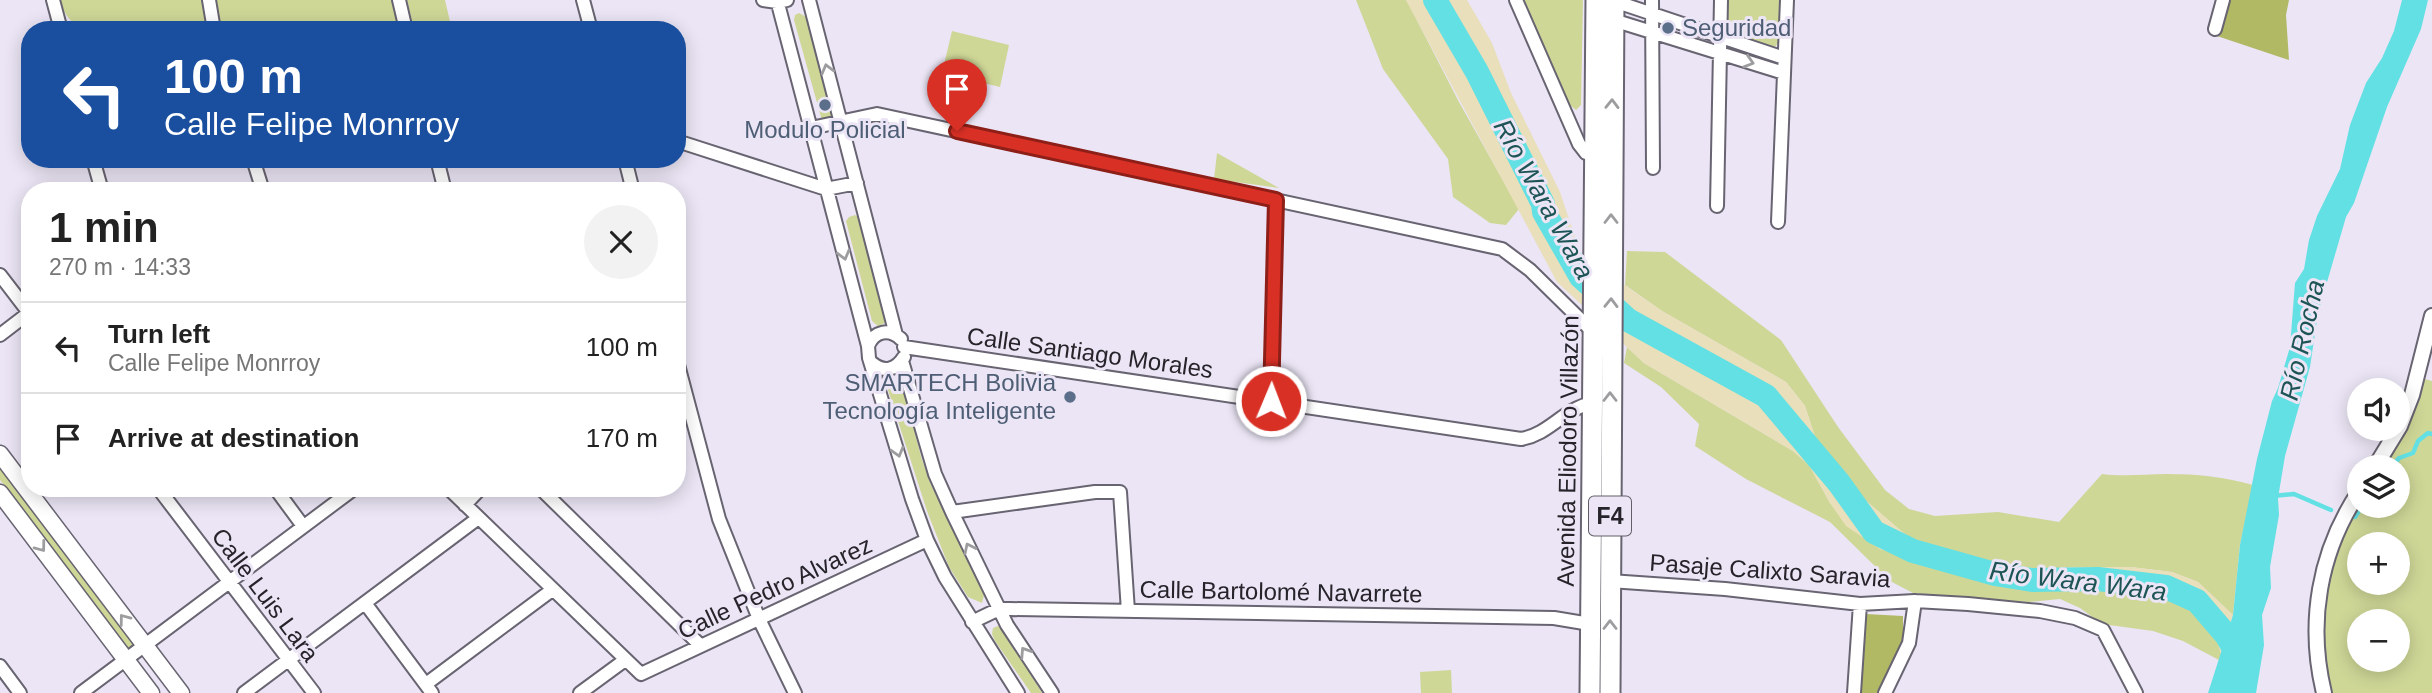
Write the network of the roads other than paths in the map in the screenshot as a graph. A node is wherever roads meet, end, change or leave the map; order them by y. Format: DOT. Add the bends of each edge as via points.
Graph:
graph roads {
  1 [pos="53,0"];
  2 [pos="209,0"];
  3 [pos="399,0"];
  4 [pos="583,0"];
  5 [pos="763,0"];
  6 [pos="809,0"];
  7 [pos="1516,0"];
  8 [pos="1596,0"];
  9 [pos="1721,0"];
  10 [pos="1787,0"];
  11 [pos="2224,0"];
  12 [pos="780,1"];
  13 [pos="1614,7"];
  14 [pos="1652,7"];
  15 [pos="59,21"];
  16 [pos="212,21"];
  17 [pos="404,21"];
  18 [pos="589,21"];
  19 [pos="2215,29"];
  20 [pos="1652,33"];
  21 [pos="1720,37"];
  22 [pos="1720,53"];
  23 [pos="1784,58"];
  24 [pos="1784,73"];
  25 [pos="841,120"];
  26 [pos="811,128"];
  27 [pos="686,144"];
  28 [pos="1594,156"];
  29 [pos="1653,168"];
  30 [pos="857,183"];
  31 [pos="827,188"];
  32 [pos="1276,200"];
  33 [pos="1717,206"];
  34 [pos="1778,222"];
  35 [pos="0,275"];
  36 [pos="21,303"];
  37 [pos="2432,316"];
  38 [pos="21,319"];
  39 [pos="1599,332"];
  40 [pos="0,335"];
  41 [pos="896,335"];
  42 [pos="868,346"];
  43 [pos="903,354"];
  44 [pos="872,363"];
  45 [pos="686,394"];
  46 [pos="1271,401"];
  47 [pos="1592,403"];
  48 [pos="0,454"];
  49 [pos="2382,455"];
  50 [pos="21,482"];
  51 [pos="0,493"];
  52 [pos="32,497"];
  53 [pos="166,497"];
  54 [pos="282,497"];
  55 [pos="343,497"];
  56 [pos="457,497"];
  57 [pos="473,497"];
  58 [pos="549,497"];
  59 [pos="465,505"];
  60 [pos="2347,510"];
  61 [pos="951,512"];
  62 [pos="477,519"];
  63 [pos="303,526"];
  64 [pos="928,540"];
  65 [pos="1610,581"];
  66 [pos="228,582"];
  67 [pos="552,590"];
  68 [pos="1915,601"];
  69 [pos="365,603"];
  70 [pos="1860,604"];
  71 [pos="999,609"];
  72 [pos="1128,611"];
  73 [pos="759,619"];
  74 [pos="972,622"];
  75 [pos="1590,624"];
  76 [pos="144,645"];
  77 [pos="700,645"];
  78 [pos="289,659"];
  79 [pos="125,660"];
  80 [pos="625,660"];
  81 [pos="0,666"];
  82 [pos="429,689"];
  83 [pos="20,693"];
  84 [pos="81,693"];
  85 [pos="151,693"];
  86 [pos="181,693"];
  87 [pos="244,693"];
  88 [pos="314,693"];
  89 [pos="580,693"];
  90 [pos="795,693"];
  91 [pos="1018,693"];
  92 [pos="1052,693"];
  93 [pos="1590,693"];
  94 [pos="1610,693"];
  95 [pos="1854,693"];
  96 [pos="1885,693"];
  97 [pos="2136,693"];
  98 [pos="2324,693"];
  1 -- 15 [label="street"];
  2 -- 16 [label="street"];
  3 -- 17 [label="street"];
  4 -- 18 [label="street"];
  5 -- 12 [label="street"];
  25 -- 6 [label="street, one-way"];
  7 -- 28 [label="street" via="1579,144"];
  8 -- 28 [label="highway, Avenida Eliodoro Villazón / F4"];
  9 -- 21 [label="street"];
  10 -- 23 [label="street"];
  11 -- 19 [label="street"];
  12 -- 26 [label="street"];
  13 -- 14 [label="street"];
  13 -- 20 [label="street"];
  39 -- 13 [label="highway, Avenida Eliodoro Villazón / F4, one-way" via="1611,267"];
  14 -- 20 [label="street"];
  14 -- 21 [label="street"];
  20 -- 22 [label="street"];
  20 -- 29 [label="street"];
  21 -- 22 [label="street"];
  21 -- 23 [label="street"];
  22 -- 24 [label="street, one-way"];
  22 -- 33 [label="street"];
  23 -- 24 [label="street"];
  24 -- 34 [label="street"];
  25 -- 26 [label="street"];
  25 -- 30 [label="street"];
  25 -- 32 [label="street" via="877,114"];
  26 -- 31 [label="street"];
  27 -- 31 [label="street"];
  28 -- 39 [label="highway, Avenida Eliodoro Villazón / F4"];
  30 -- 31 [label="street"];
  30 -- 41 [label="street"];
  31 -- 42 [label="street, one-way"];
  32 -- 39 [label="street" via="1502,249"];
  32 -- 46 [label="street"];
  35 -- 36 [label="street"];
  37 -- 49 [label="street" via="2412,395"];
  38 -- 40 [label="street"];
  39 -- 47 [label="highway, Avenida Eliodoro Villazón / F4"];
  65 -- 39 [label="highway, Avenida Eliodoro Villazón / F4, one-way"];
  41 -- 42 [label="street" via="879,333"];
  41 -- 43 [label="street"];
  42 -- 44 [label="street"];
  43 -- 44 [label="street" via="898,365 888,369"];
  43 -- 46 [label="street, Calle Santiago Morales"];
  43 -- 61 [label="street" via="934,474"];
  44 -- 64 [label="street, one-way"];
  45 -- 73 [label="street" via="719,519"];
  46 -- 47 [label="street, Calle Santiago Morales" via="1521,439 1542,432 1577,406"];
  47 -- 75 [label="highway, Avenida Eliodoro Villazón / F4"];
  50 -- 48 [label="main road, one-way"];
  51 -- 79 [label="main road, one-way"];
  76 -- 52 [label="main road, one-way"];
  53 -- 66 [label="street, Calle Luis Lara"];
  54 -- 63 [label="street"];
  55 -- 63 [label="street"];
  56 -- 59 [label="street"];
  57 -- 59 [label="street"];
  58 -- 77 [label="street"];
  59 -- 62 [label="street"];
  60 -- 98 [label="street" via="2327,563 2315,616"];
  71 -- 61 [label="street, one-way"];
  61 -- 72 [label="street" via="1120,492"];
  62 -- 67 [label="street"];
  62 -- 69 [label="street"];
  63 -- 66 [label="street"];
  64 -- 73 [label="street, Calle Pedro Alvarez"];
  64 -- 74 [label="street"];
  65 -- 70 [label="street, Pasaje Calixto Saravia"];
  94 -- 65 [label="highway, Avenida Eliodoro Villazón / F4, one-way"];
  66 -- 76 [label="street"];
  66 -- 78 [label="street, Calle Luis Lara"];
  67 -- 80 [label="street"];
  67 -- 82 [label="street"];
  68 -- 70 [label="street, Pasaje Calixto Saravia"];
  68 -- 96 [label="street" via="1909,643"];
  68 -- 97 [label="street, Pasaje Calixto Saravia" via="2075,618 2103,630"];
  69 -- 78 [label="street"];
  69 -- 82 [label="street"];
  70 -- 95 [label="street"];
  71 -- 72 [label="street, Calle Bartolomé Navarrete"];
  71 -- 74 [label="street, Calle Bartolomé Navarrete"];
  92 -- 71 [label="street, one-way"];
  72 -- 75 [label="street, Calle Bartolomé Navarrete" via="1554,618"];
  73 -- 77 [label="street, Calle Pedro Alvarez"];
  73 -- 90 [label="street"];
  74 -- 91 [label="street"];
  75 -- 93 [label="highway, Avenida Eliodoro Villazón / F4"];
  76 -- 79 [label="street"];
  76 -- 86 [label="main road"];
  77 -- 80 [label="street, Calle Pedro Alvarez" via="641,674"];
  78 -- 87 [label="street"];
  78 -- 88 [label="street, Calle Luis Lara"];
  79 -- 84 [label="street"];
  79 -- 85 [label="main road"];
  80 -- 89 [label="street"];
  81 -- 83 [label="street"];
}
